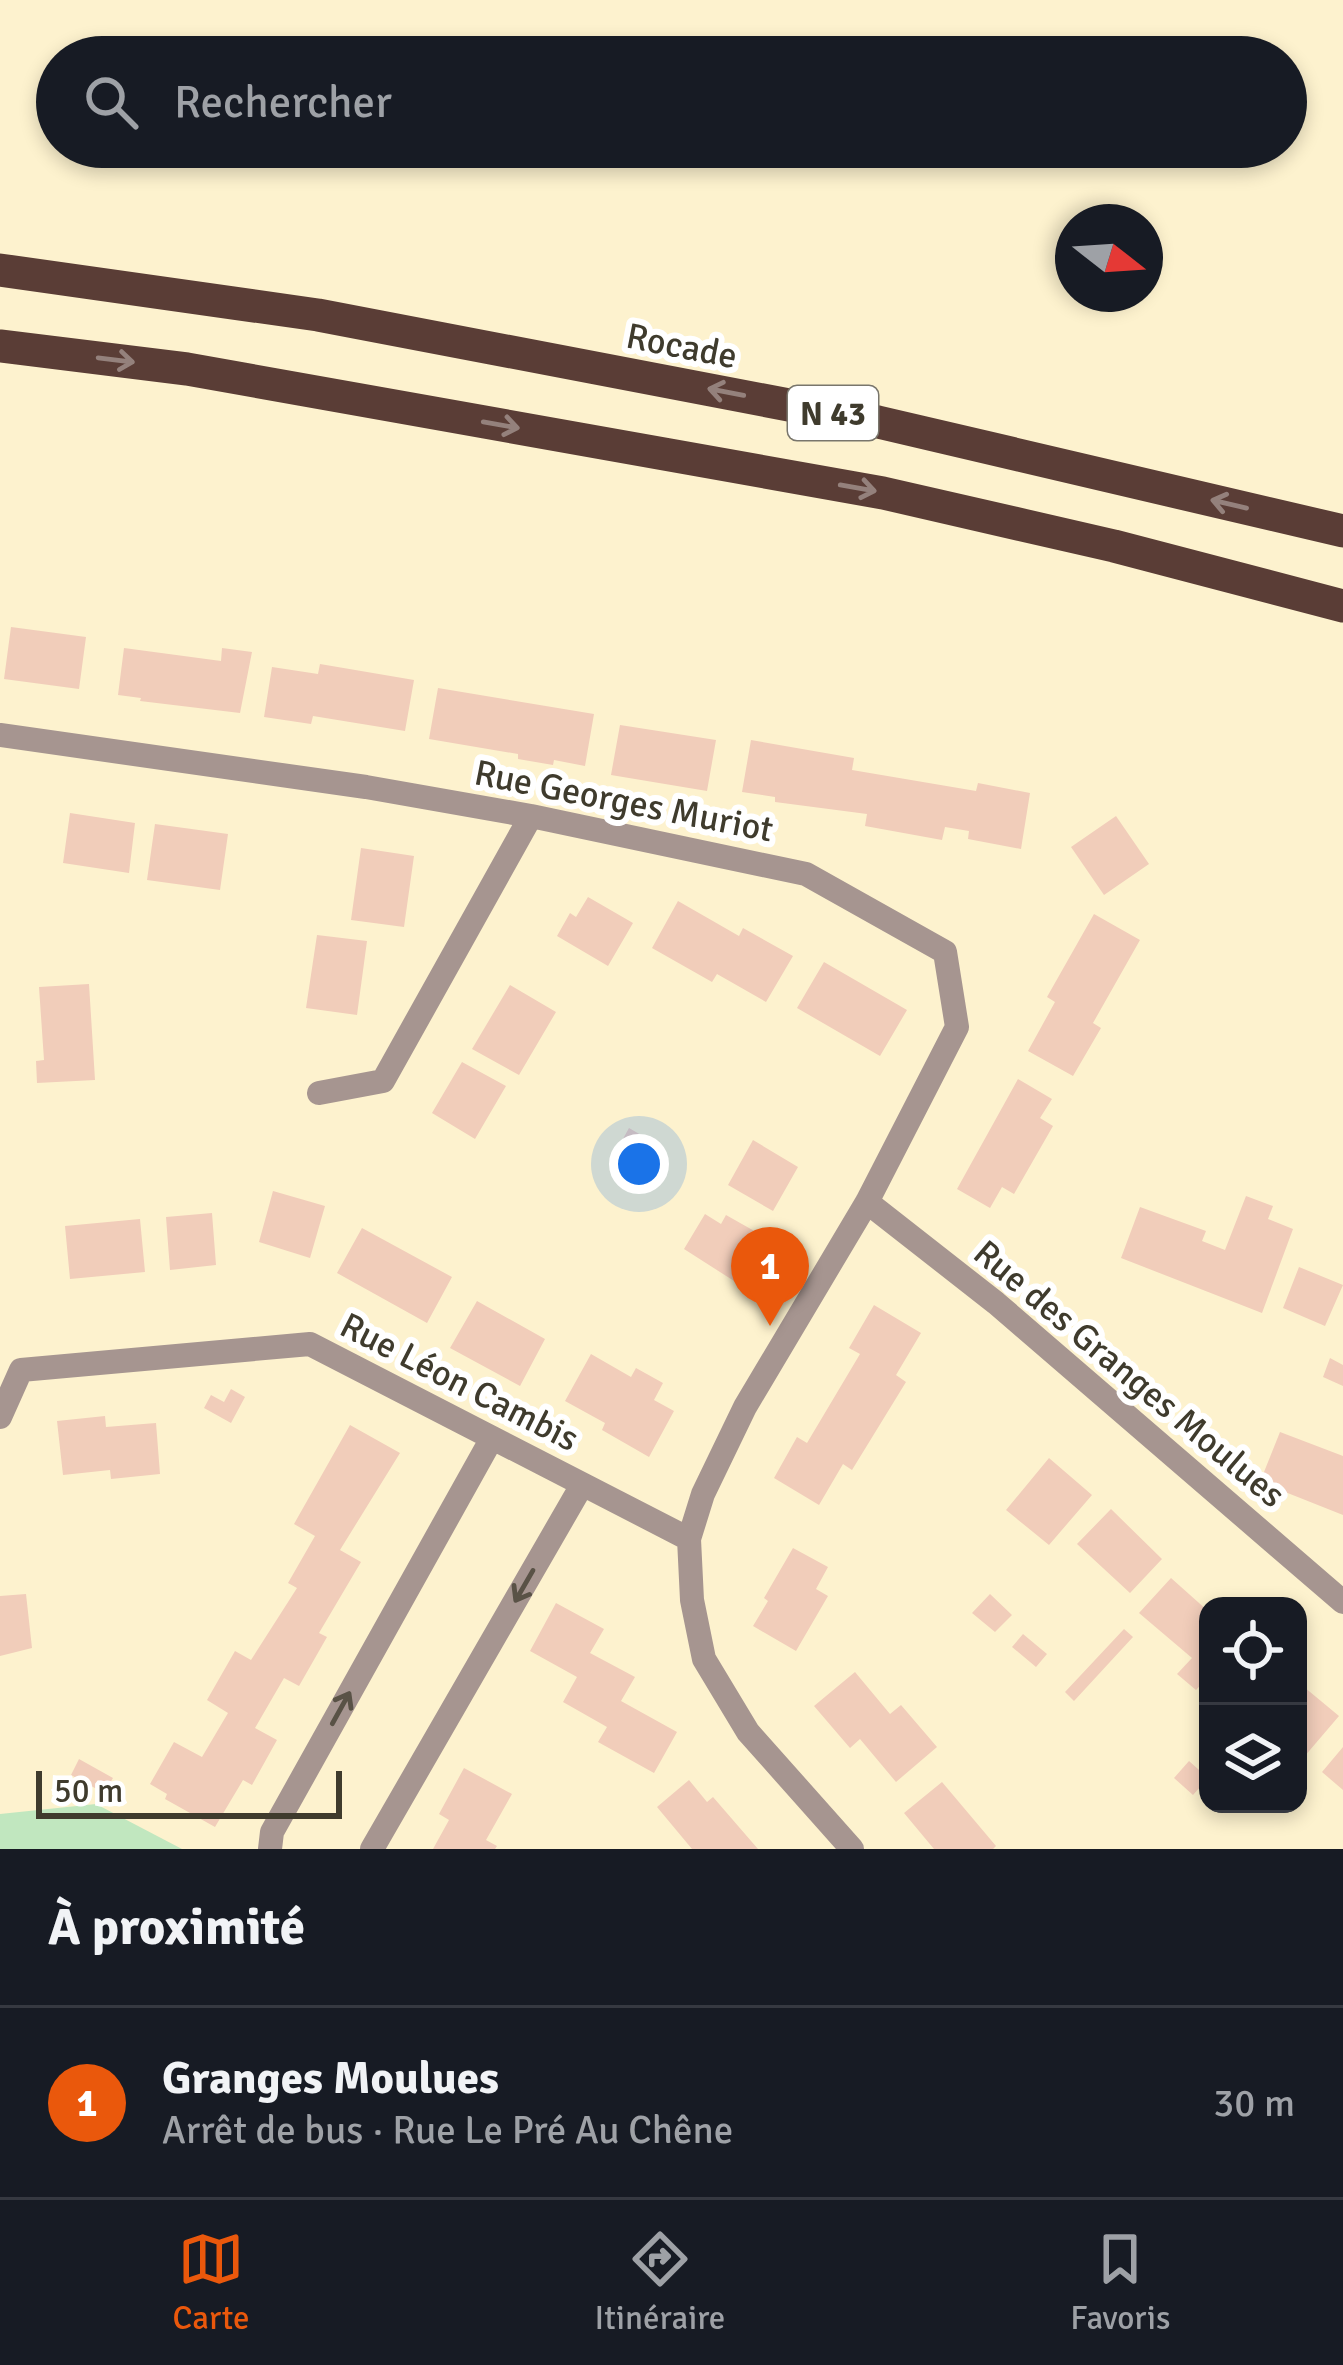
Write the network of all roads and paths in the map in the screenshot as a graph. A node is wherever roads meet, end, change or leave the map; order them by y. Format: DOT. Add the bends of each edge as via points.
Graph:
graph roads {
  1 [pos="0,270"];
  2 [pos="0,346"];
  3 [pos="1343,531"];
  4 [pos="1114,546"];
  5 [pos="1343,606"];
  6 [pos="1343,622"];
  7 [pos="0,736"];
  8 [pos="532,816"];
  9 [pos="319,1093"];
  10 [pos="867,1202"];
  11 [pos="0,1418"];
  12 [pos="492,1438"];
  13 [pos="582,1485"];
  14 [pos="689,1539"];
  15 [pos="1343,1602"];
  16 [pos="270,1849"];
  17 [pos="372,1849"];
  18 [pos="852,1849"];
  3 -- 1 [label="highway, Rocade / N 43, one-way" via="878,422 318,315"];
  2 -- 4 [label="highway, N 43, one-way" via="187,369 861,488"];
  4 -- 5 [label="highway, N 43"];
  4 -- 6 [label="highway"];
  7 -- 8 [label="street, Rue Georges Muriot"];
  8 -- 9 [label="street" via="382,1081"];
  8 -- 10 [label="street, Rue Georges Muriot" via="806,874 945,952 957,1027"];
  10 -- 14 [label="street" via="745,1407"];
  10 -- 15 [label="street, Rue des Granges Moulues"];
  11 -- 12 [label="street, Rue Léon Cambis" via="21,1370 310,1344"];
  12 -- 13 [label="street, Rue Léon Cambis"];
  16 -- 12 [label="street, one-way" via="272,1832"];
  13 -- 14 [label="street, Rue Léon Cambis"];
  13 -- 17 [label="street, one-way"];
  14 -- 18 [label="street" via="704,1659 748,1732"];
}
